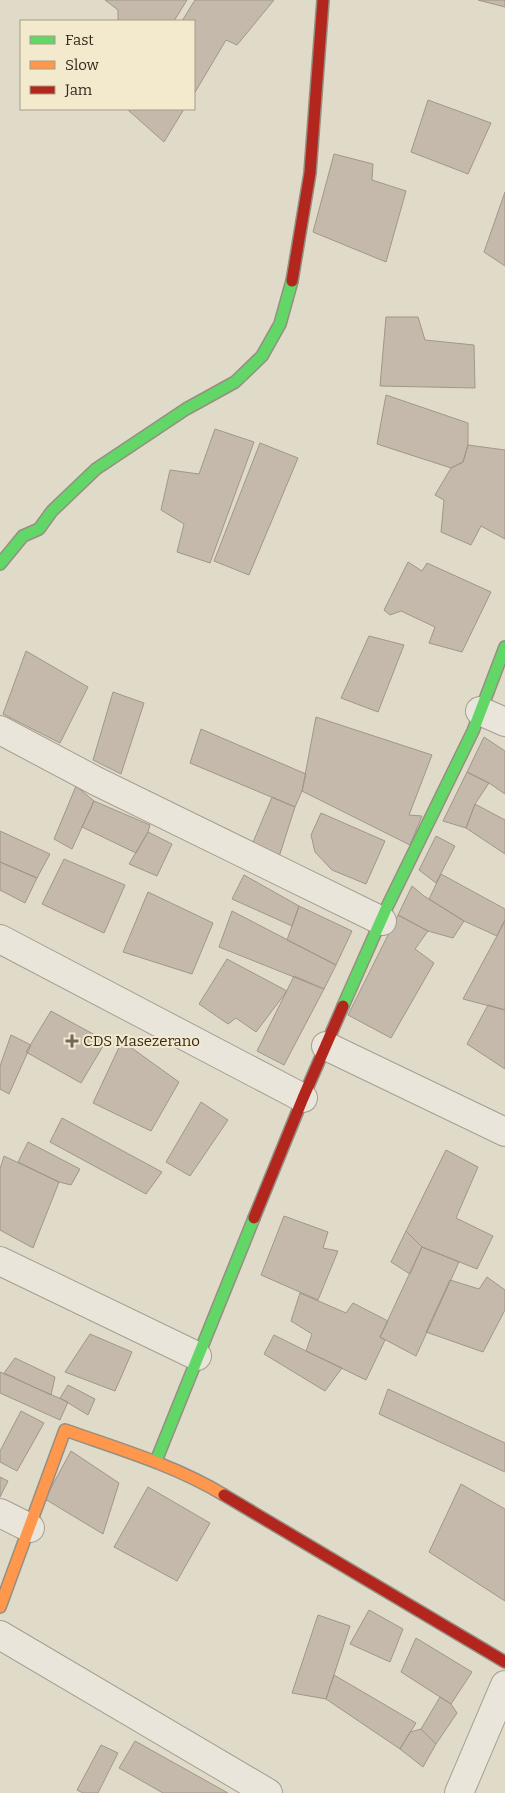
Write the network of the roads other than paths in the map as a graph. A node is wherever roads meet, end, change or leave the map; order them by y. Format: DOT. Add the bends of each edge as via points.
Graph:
graph roads {
  1 [pos="323,0"];
  2 [pos="0,564"];
  3 [pos="505,647"];
  4 [pos="480,711"];
  5 [pos="505,722"];
  6 [pos="0,730"];
  7 [pos="382,921"];
  8 [pos="0,939"];
  9 [pos="326,1046"];
  10 [pos="303,1098"];
  11 [pos="505,1132"];
  12 [pos="0,1261"];
  13 [pos="197,1356"];
  14 [pos="156,1461"];
  15 [pos="0,1513"];
  16 [pos="30,1528"];
  17 [pos="0,1608"];
  18 [pos="0,1635"];
  19 [pos="505,1662"];
  20 [pos="505,1685"];
  21 [pos="268,1793"];
  22 [pos="459,1793"];
  1 -- 2 [label="street" via="310,173 291,288 280,324 262,356 235,382 186,408 96,470 52,511 39,529 23,536"];
  3 -- 4 [label="street"];
  4 -- 5 [label="street"];
  4 -- 7 [label="street"];
  6 -- 7 [label="street" via="96,781"];
  7 -- 9 [label="street"];
  8 -- 10 [label="street"];
  9 -- 10 [label="street"];
  9 -- 11 [label="street"];
  10 -- 13 [label="street"];
  12 -- 13 [label="street"];
  13 -- 14 [label="street"];
  14 -- 16 [label="street" via="65,1430"];
  14 -- 19 [label="street" via="206,1484"];
  15 -- 16 [label="street"];
  16 -- 17 [label="street"];
  18 -- 21 [label="street"];
  20 -- 22 [label="street"];
}
